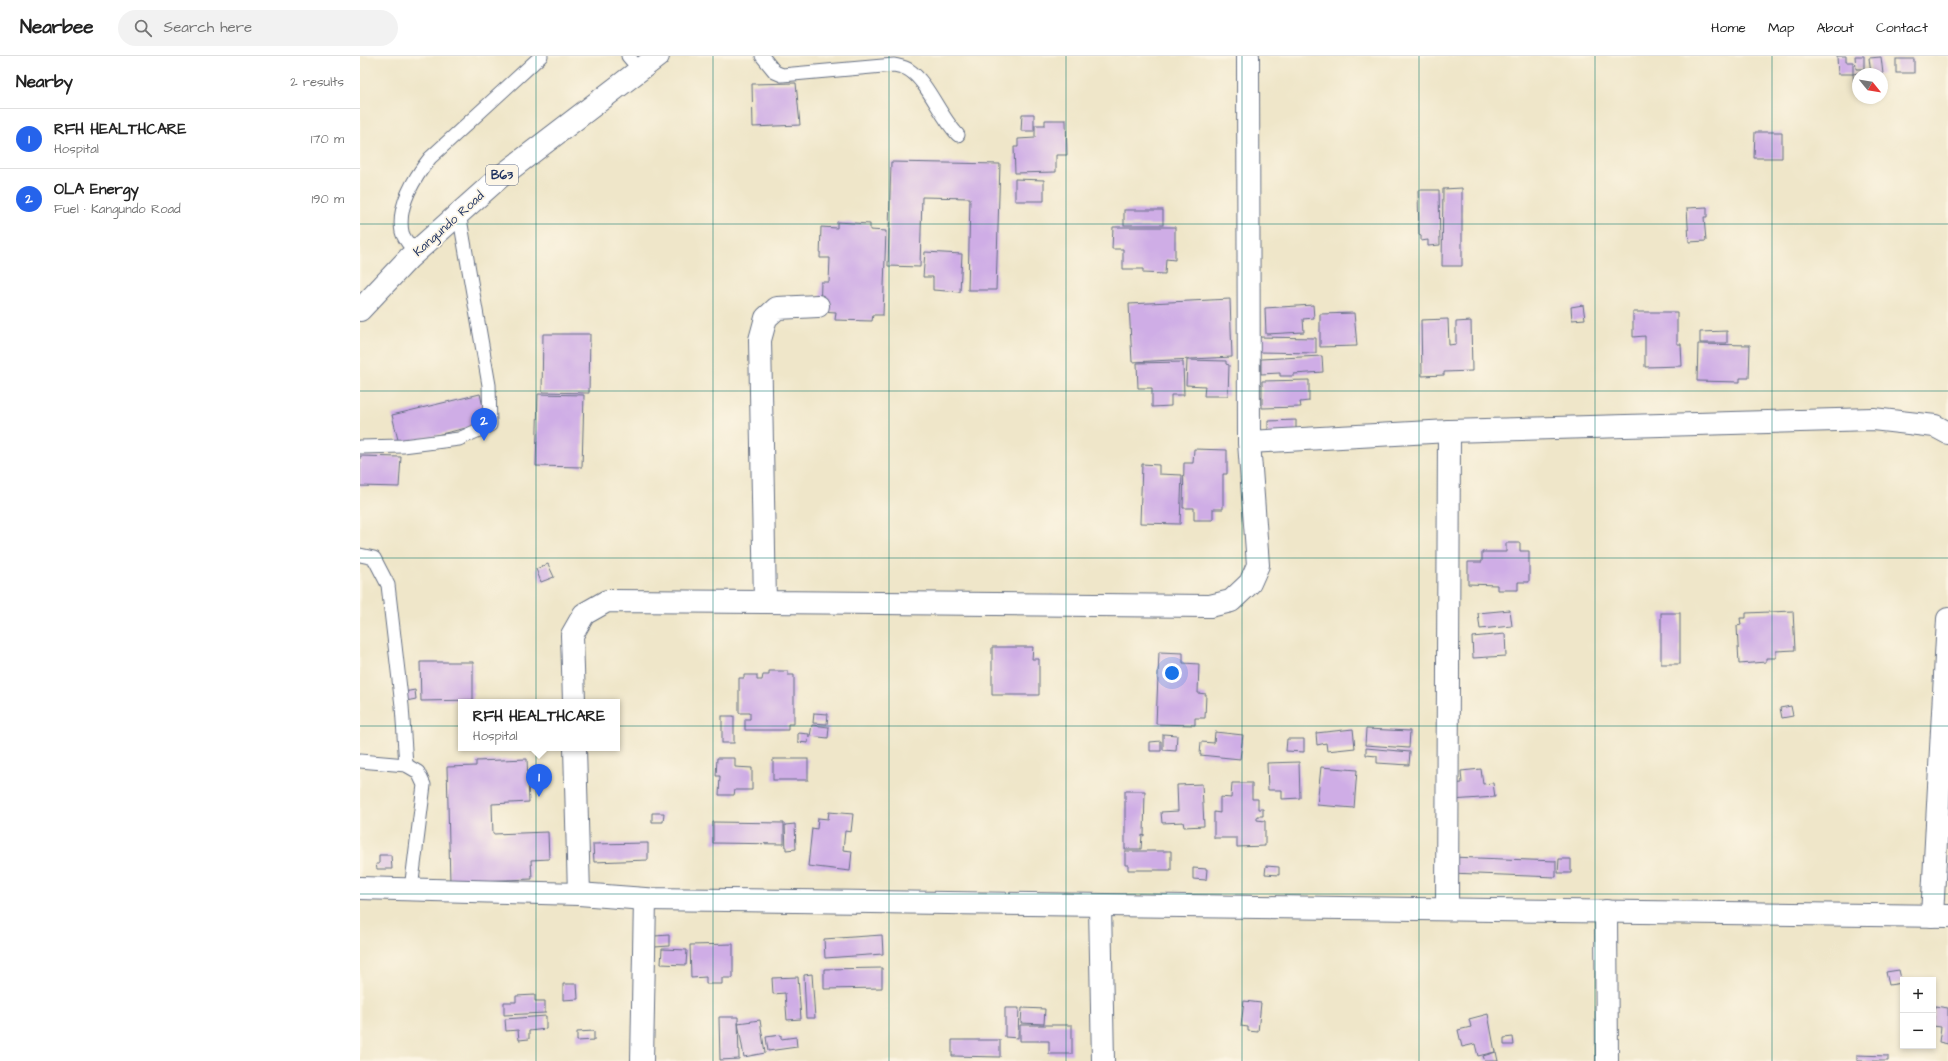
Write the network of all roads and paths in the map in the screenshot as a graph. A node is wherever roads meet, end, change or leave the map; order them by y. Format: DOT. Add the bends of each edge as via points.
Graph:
graph roads {
  1 [pos="541,56"];
  2 [pos="658,56"];
  3 [pos="762,56"];
  4 [pos="1248,56"];
  5 [pos="634,63"];
  6 [pos="958,135"];
  7 [pos="459,213"];
  8 [pos="415,252"];
  9 [pos="818,306"];
  10 [pos="360,310"];
  11 [pos="1449,431"];
  12 [pos="1948,434"];
  13 [pos="1249,442"];
  14 [pos="360,447"];
  15 [pos="360,555"];
  16 [pos="765,602"];
  17 [pos="1948,619"];
  18 [pos="574,699"];
  19 [pos="575,751"];
  20 [pos="360,761"];
  21 [pos="406,765"];
  22 [pos="360,888"];
  23 [pos="411,889"];
  24 [pos="579,894"];
  25 [pos="645,899"];
  26 [pos="1100,905"];
  27 [pos="1447,909"];
  28 [pos="1606,911"];
  29 [pos="1940,916"];
  30 [pos="642,1061"];
  31 [pos="1103,1061"];
  32 [pos="1607,1061"];
  1 -- 8 [label="lane" via="430,158 416,176 401,218 402,233"];
  2 -- 5 [label="main road, Kangundo Road / B63"];
  3 -- 6 [label="lane" via="775,72 782,75 894,65 908,69 920,80"];
  4 -- 13 [label="main road"];
  5 -- 7 [label="main road, Kangundo Road / B63"];
  7 -- 8 [label="main road, Kangundo Road / B63"];
  7 -- 14 [label="lane" via="489,385 490,425 459,439 403,446"];
  8 -- 10 [label="main road, Kangundo Road / B63"];
  9 -- 16 [label="main road" via="776,308 766,318 760,340"];
  11 -- 12 [label="main road" via="1873,420 1935,426"];
  11 -- 13 [label="main road"];
  11 -- 27 [label="main road"];
  13 -- 16 [label="main road" via="1258,565 1250,583 1231,601 1210,606"];
  15 -- 21 [label="lane" via="374,558 388,585"];
  16 -- 18 [label="main road" via="607,600 584,614 572,635"];
  17 -- 29 [label="main road"];
  19 -- 24 [label="main road"];
  20 -- 21 [label="lane"];
  21 -- 23 [label="lane" via="418,772 424,785"];
  22 -- 23 [label="main road"];
  23 -- 24 [label="main road"];
  24 -- 25 [label="main road"];
  25 -- 26 [label="main road"];
  25 -- 30 [label="main road"];
  26 -- 27 [label="main road"];
  26 -- 31 [label="main road"];
  27 -- 28 [label="main road"];
  28 -- 29 [label="main road"];
  28 -- 32 [label="main road"];
}
